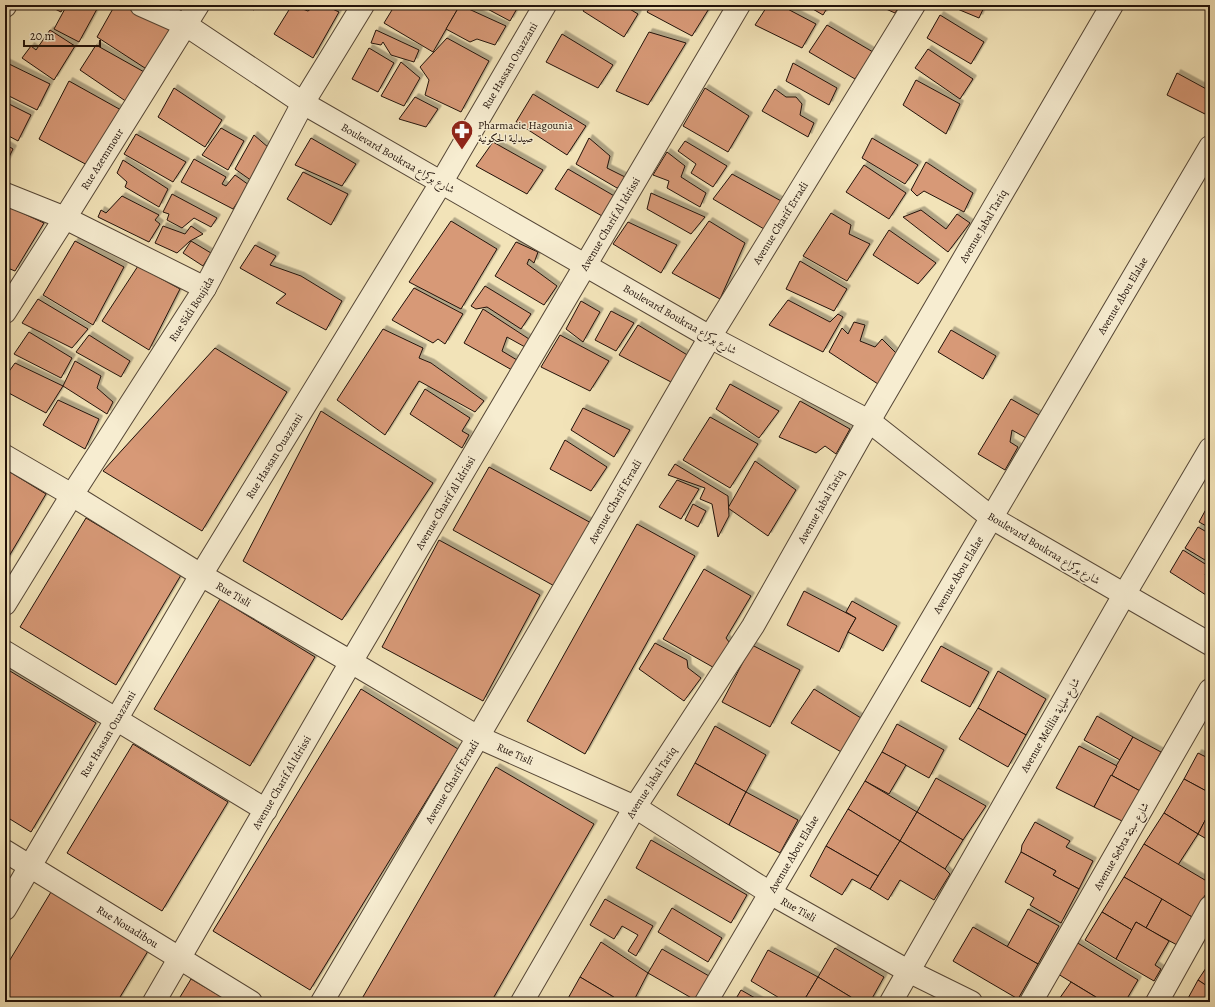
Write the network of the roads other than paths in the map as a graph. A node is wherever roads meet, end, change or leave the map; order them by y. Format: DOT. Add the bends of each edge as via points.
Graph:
graph roads {
  1 [pos="141,5"];
  2 [pos="198,5"];
  3 [pos="363,5"];
  4 [pos="545,5"];
  5 [pos="739,5"];
  6 [pos="914,5"];
  7 [pos="1112,5"];
  8 [pos="186,25"];
  9 [pos="304,103"];
  10 [pos="1210,147"];
  11 [pos="441,183"];
  12 [pos="5,194"];
  13 [pos="65,218"];
  14 [pos="586,265"];
  15 [pos="205,288"];
  16 [pos="5,312"];
  17 [pos="710,337"];
  18 [pos="869,421"];
  19 [pos="1210,449"];
  20 [pos="5,456"];
  21 [pos="72,495"];
  22 [pos="992,518"];
  23 [pos="201,575"];
  24 [pos="1124,595"];
  25 [pos="5,604"];
  26 [pos="1210,644"];
  27 [pos="5,652"];
  28 [pos="351,662"];
  29 [pos="1210,690"];
  30 [pos="117,719"];
  31 [pos="478,737"];
  32 [pos="635,807"];
  33 [pos="266,810"];
  34 [pos="5,851"];
  35 [pos="30,866"];
  36 [pos="770,893"];
  37 [pos="1210,907"];
  38 [pos="5,909"];
  39 [pos="180,958"];
  40 [pos="908,971"];
  41 [pos="154,1002"];
  42 [pos="251,1002"];
  43 [pos="322,1002"];
  44 [pos="522,1002"];
  45 [pos="706,1002"];
  46 [pos="891,1002"];
  47 [pos="971,1002"];
  48 [pos="1031,1002"];
  49 [pos="1157,1002"];
  1 -- 8 [label="street, Boulevard Boukraa شارع بوكراع"];
  2 -- 8 [label="street, Rue Azemmour"];
  3 -- 9 [label="street, Rue Sidi Boujida"];
  4 -- 11 [label="street, Rue Hassan Ouazzani"];
  5 -- 14 [label="street, Avenue Charif Al Idrissi"];
  6 -- 17 [label="street, Avenue Charif Erradi"];
  7 -- 18 [label="street, Avenue Jabal Tariq"];
  8 -- 9 [label="street, Boulevard Boukraa شارع بوكراع"];
  8 -- 13 [label="street, Rue Azemmour"];
  9 -- 11 [label="street, Boulevard Boukraa شارع بوكراع"];
  9 -- 15 [label="street, Rue Sidi Boujida"];
  10 -- 22 [label="street, Avenue Abou Elalae"];
  11 -- 14 [label="street, Boulevard Boukraa شارع بوكراع"];
  11 -- 23 [label="street, Rue Hassan Ouazzani"];
  12 -- 13 [label="street"];
  13 -- 15 [label="street"];
  13 -- 16 [label="street, Rue Azemmour"];
  14 -- 17 [label="street, Boulevard Boukraa شارع بوكراع"];
  14 -- 28 [label="street, Avenue Charif Al Idrissi"];
  15 -- 21 [label="street, Rue Sidi Boujida"];
  17 -- 18 [label="street, Boulevard Boukraa شارع بوكراع"];
  17 -- 31 [label="street, Avenue Charif Erradi"];
  18 -- 22 [label="street, Boulevard Boukraa شارع بوكراع"];
  18 -- 32 [label="street, Avenue Jabal Tariq" via="753,626"];
  19 -- 24 [label="street, Avenue Melilia شارع ملياية"];
  20 -- 21 [label="street, Rue Tisli"];
  21 -- 23 [label="street, Rue Tisli"];
  21 -- 25 [label="street, Rue Sidi Boujida"];
  22 -- 24 [label="street, Boulevard Boukraa شارع بوكراع"];
  22 -- 36 [label="street, Avenue Abou Elalae"];
  23 -- 28 [label="street, Rue Tisli"];
  23 -- 30 [label="street, Rue Hassan Ouazzani"];
  24 -- 26 [label="street, Boulevard Boukraa شارع بوكراع"];
  24 -- 40 [label="street, Avenue Melilia شارع ملياية"];
  27 -- 30 [label="street"];
  28 -- 31 [label="street, Rue Tisli"];
  28 -- 33 [label="street, Avenue Charif Al Idrissi"];
  29 -- 48 [label="street, Avenue Sebta شارع سبتة"];
  30 -- 33 [label="street"];
  30 -- 35 [label="street, Rue Hassan Ouazzani"];
  31 -- 32 [label="street, Rue Tisli"];
  31 -- 43 [label="street, Avenue Charif Erradi"];
  32 -- 36 [label="street, Rue Tisli"];
  32 -- 44 [label="street, Avenue Jabal Tariq"];
  33 -- 39 [label="street, Avenue Charif Al Idrissi"];
  34 -- 35 [label="street, Rue Nouadibou"];
  35 -- 38 [label="street, Rue Hassan Ouazzani"];
  35 -- 39 [label="street, Rue Nouadibou"];
  36 -- 40 [label="street, Rue Tisli"];
  36 -- 45 [label="street, Avenue Abou Elalae"];
  37 -- 49 [label="street"];
  39 -- 41 [label="street, Avenue Charif Al Idrissi"];
  39 -- 42 [label="street, Rue Nouadibou"];
  40 -- 46 [label="street, Avenue Melilia شارع ملياية"];
  40 -- 47 [label="street, Rue Tisli"];
}
